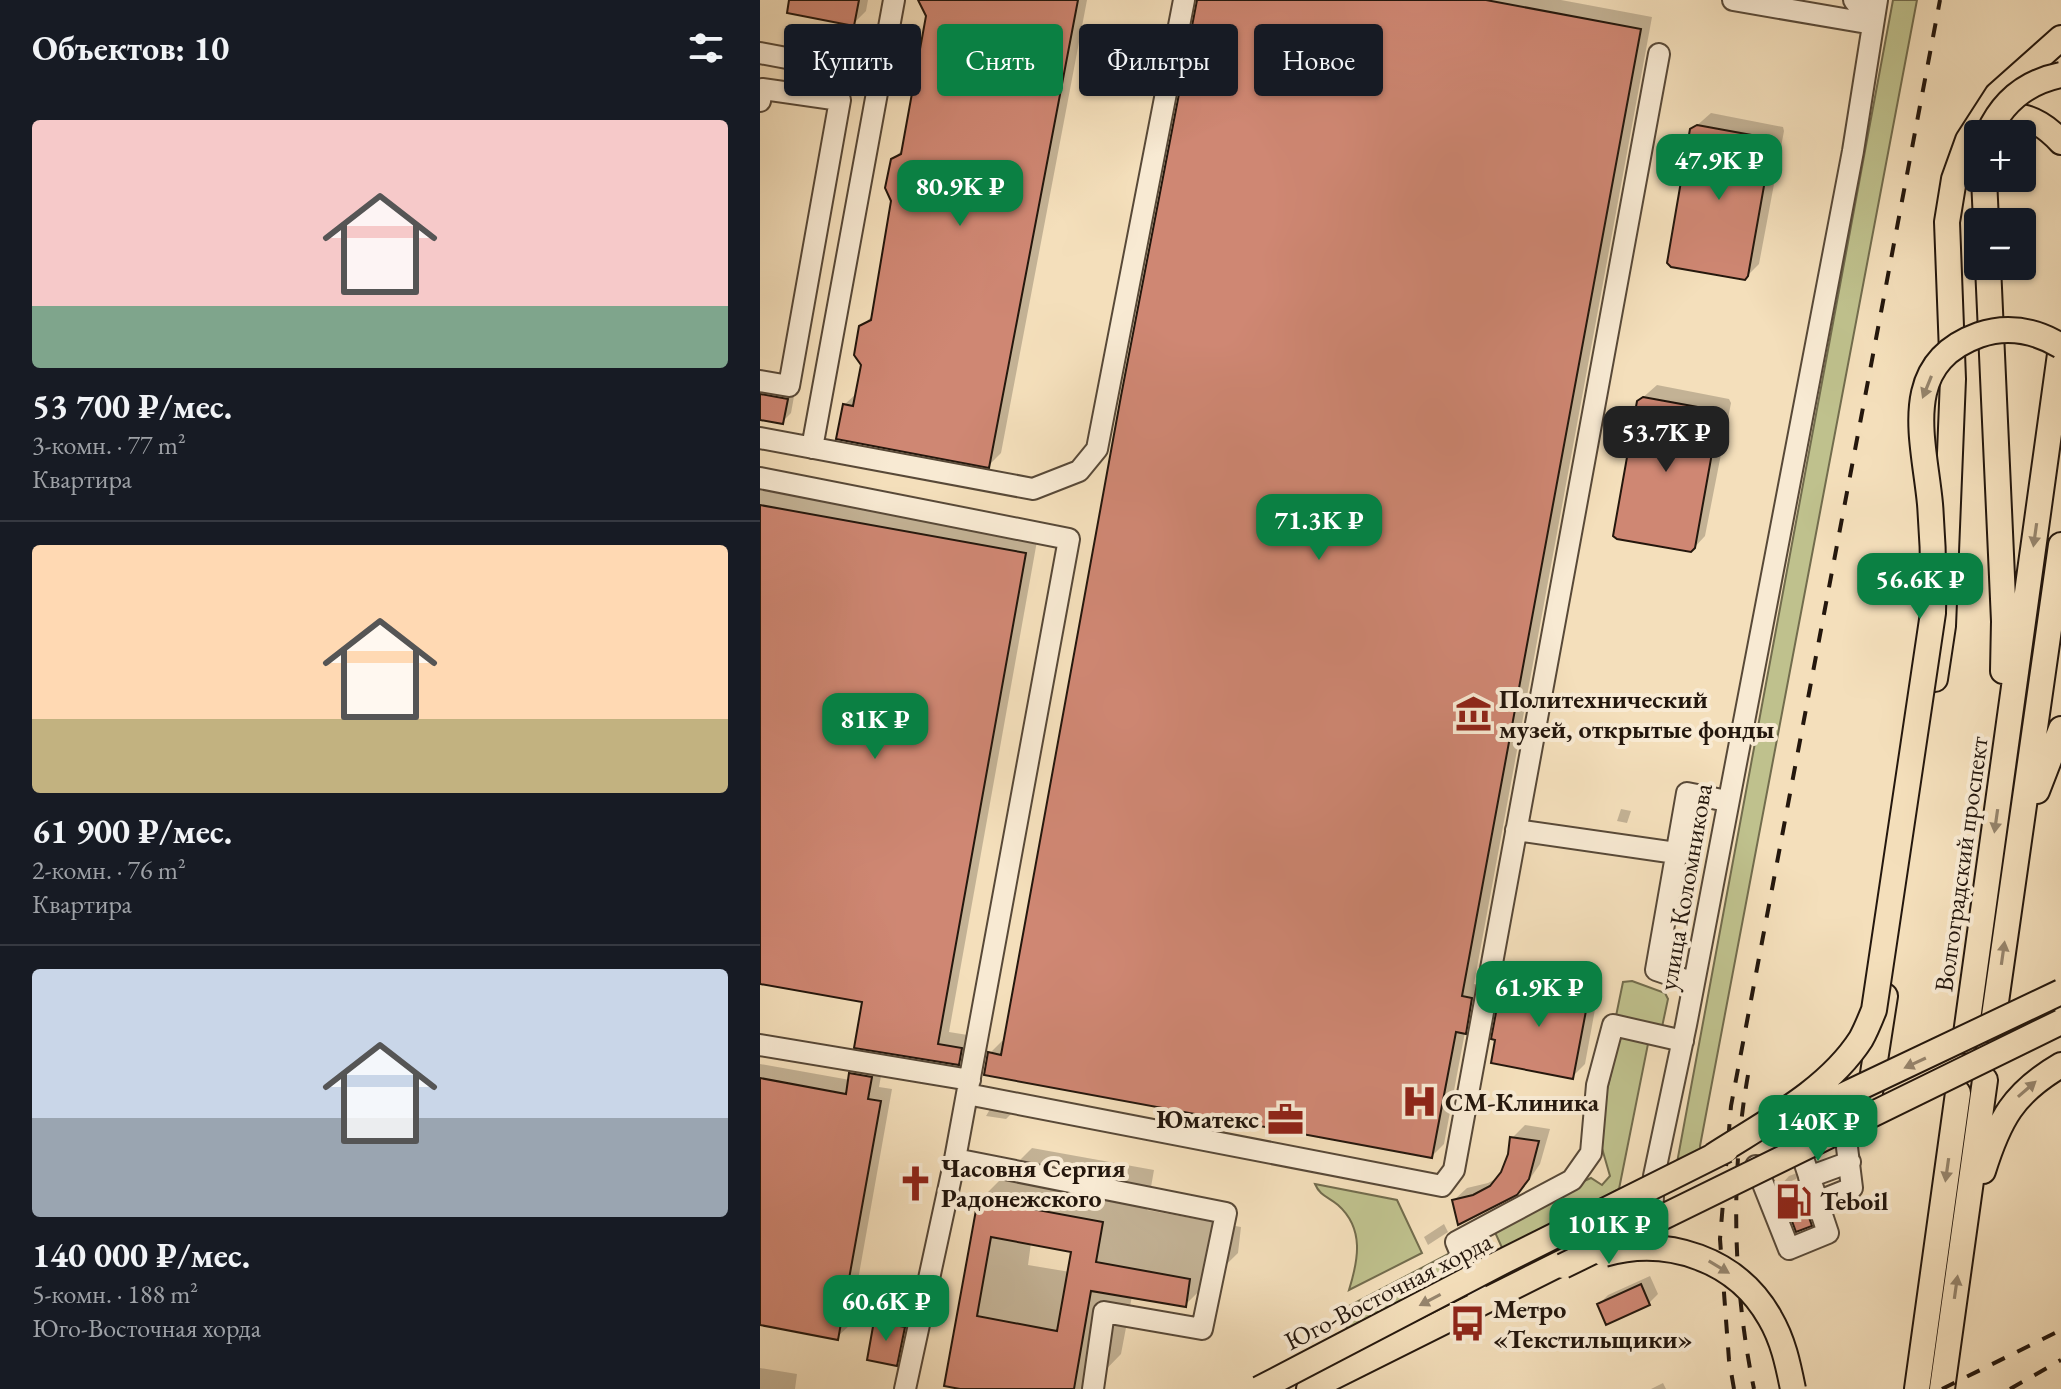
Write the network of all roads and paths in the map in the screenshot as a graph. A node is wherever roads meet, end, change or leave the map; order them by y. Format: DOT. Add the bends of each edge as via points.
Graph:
graph roads {
  1 [pos="894,0"];
  2 [pos="1184,0"];
  3 [pos="1733,0"];
  4 [pos="1854,0"];
  5 [pos="1877,0"];
  6 [pos="1873,24"];
  7 [pos="2061,38"];
  8 [pos="760,53"];
  9 [pos="1659,54"];
  10 [pos="784,58"];
  11 [pos="2061,75"];
  12 [pos="760,101"];
  13 [pos="1986,120"];
  14 [pos="1993,120"];
  15 [pos="1995,120"];
  16 [pos="2035,120"];
  17 [pos="2036,121"];
  18 [pos="2061,142"];
  19 [pos="1964,162"];
  20 [pos="1989,280"];
  21 [pos="2061,346"];
  22 [pos="760,381"];
  23 [pos="760,438"];
  24 [pos="812,448"];
  25 [pos="760,478"];
  26 [pos="2061,545"];
  27 [pos="2061,729"];
  28 [pos="2002,772"];
  29 [pos="1727,801"];
  30 [pos="1516,830"];
  31 [pos="1676,853"];
  32 [pos="2014,870"];
  33 [pos="1694,983"];
  34 [pos="2061,992"];
  35 [pos="2055,1023"];
  36 [pos="1683,1041"];
  37 [pos="760,1045"];
  38 [pos="2061,1065"];
  39 [pos="968,1087"];
  40 [pos="1867,1112"];
  41 [pos="1844,1123"];
  42 [pos="1799,1146"];
  43 [pos="1713,1156"];
  44 [pos="955,1159"];
  45 [pos="1752,1168"];
  46 [pos="1813,1189"];
  47 [pos="1772,1206"];
  48 [pos="1652,1217"];
  49 [pos="1962,1243"];
  50 [pos="1563,1266"];
  51 [pos="1483,1302"];
  52 [pos="1918,1383"];
  53 [pos="905,1389"];
  54 [pos="1093,1389"];
  55 [pos="1259,1389"];
  56 [pos="1309,1389"];
  57 [pos="1325,1389"];
  58 [pos="1793,1389"];
  59 [pos="1942,1389"];
  1 -- 24 [label="street"];
  2 -- 24 [label="street" via="1097,449 1079,471 1033,489"];
  3 -- 6 [label="street"];
  4 -- 6 [label="street"];
  5 -- 6 [label="street, улица Коломникова"];
  6 -- 29 [label="street, улица Коломникова" via="1856,138"];
  7 -- 13 [label="main road" via="1997,95"];
  8 -- 10 [label="street"];
  9 -- 30 [label="street"];
  11 -- 14 [label="main road, bridge" via="2017,94"];
  12 -- 22 [label="street" via="762,89 840,100 789,386"];
  15 -- 16 [label="main road" via="2008,115"];
  17 -- 18 [label="main road"];
  19 -- 40 [label="main road" via="1954,179 1947,222 1953,379 1943,626"];
  20 -- 28 [label="main road" via="2004,621"];
  21 -- 28 [label="main road, Волгоградский проспект, one-way"];
  21 -- 43 [label="main road, one-way, bridge" via="2034,333 1991,332 1953,350 1927,383 1919,411 1935,554 1933,613 1874,1010 1861,1038 1824,1080"];
  23 -- 24 [label="street"];
  25 -- 39 [label="street" via="1069,539"];
  26 -- 32 [label="main road, Волгоградский проспект"];
  27 -- 32 [label="main road" via="2040,779"];
  28 -- 52 [label="main road, Волгоградский проспект, one-way"];
  29 -- 31 [label="street" via="1687,793"];
  29 -- 33 [label="street, улица Коломникова"];
  30 -- 31 [label="street"];
  30 -- 39 [label="street" via="1454,1170 1442,1186"];
  31 -- 33 [label="street" via="1656,970"];
  49 -- 32 [label="main road, Волгоградский проспект, one-way"];
  33 -- 36 [label="street, улица Коломникова"];
  34 -- 43 [label="main road, Юго-Восточная хорда, one-way, bridge"];
  35 -- 40 [label="main road"];
  35 -- 50 [label="main road, bridge"];
  36 -- 48 [label="street, улица Коломникова" via="1654,1176"];
  36 -- 51 [label="street" via="1613,1025 1597,1085 1591,1153 1572,1180 1456,1242"];
  37 -- 39 [label="street"];
  49 -- 38 [label="main road, one-way" via="2001,1121 2032,1084"];
  39 -- 44 [label="street"];
  40 -- 41 [label="main road"];
  41 -- 42 [label="main road"];
  41 -- 46 [label="street" via="1850,1162"];
  42 -- 45 [label="main road"];
  42 -- 46 [label="street"];
  43 -- 55 [label="main road, Юго-Восточная хорда, one-way, bridge"];
  44 -- 53 [label="street"];
  44 -- 54 [label="street" via="1226,1213 1202,1329 1104,1312"];
  45 -- 47 [label="street"];
  45 -- 48 [label="main road, bridge"];
  46 -- 47 [label="street"];
  46 -- 47 [label="street" via="1828,1233 1789,1249"];
  48 -- 51 [label="main road"];
  59 -- 49 [label="main road, Волгоградский проспект, one-way"];
  50 -- 57 [label="main road"];
  50 -- 58 [label="main road, one-way, bridge" via="1646,1247 1669,1247 1714,1264 1736,1278 1769,1315"];
  51 -- 56 [label="main road"];
}
